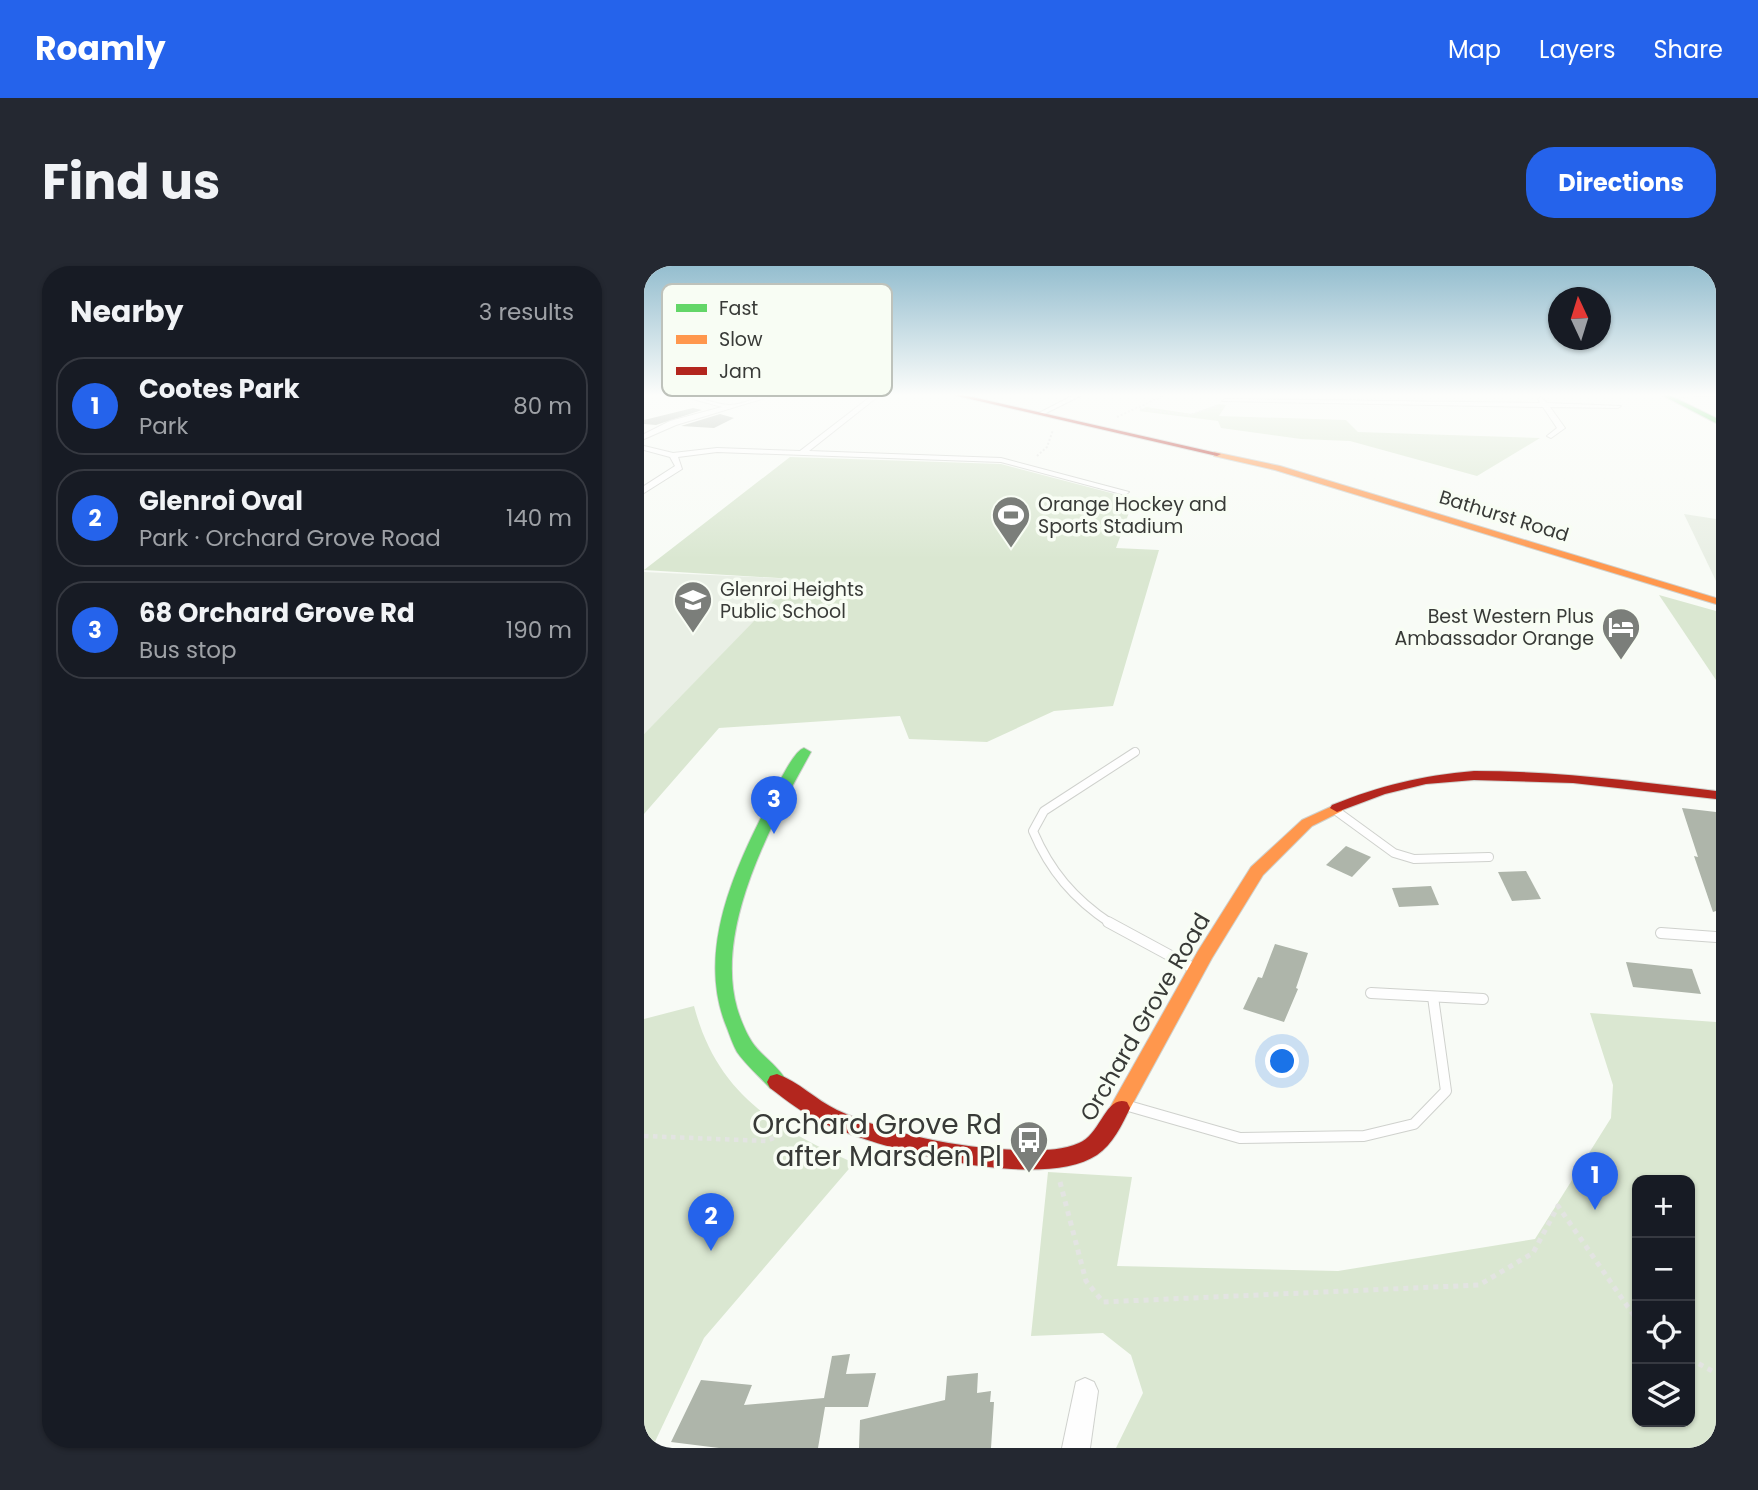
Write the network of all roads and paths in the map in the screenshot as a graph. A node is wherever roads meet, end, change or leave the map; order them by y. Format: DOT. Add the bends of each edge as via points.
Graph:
graph roads {
  1 [pos="649,449"];
  2 [pos="807,449"];
  3 [pos="1045,449"];
  4 [pos="1196,449"];
  5 [pos="706,450"];
  6 [pos="803,452"];
  7 [pos="673,455"];
  8 [pos="1037,456"];
  9 [pos="679,467"];
  10 [pos="644,490"];
  11 [pos="1125,492"];
  12 [pos="1716,601"];
  13 [pos="804,752"];
  14 [pos="1135,752"];
  15 [pos="1716,795"];
  16 [pos="1332,808"];
  17 [pos="1489,857"];
  18 [pos="1661,933"];
  19 [pos="1716,937"];
  20 [pos="1195,969"];
  21 [pos="1371,993"];
  22 [pos="1433,998"];
  23 [pos="1483,999"];
  24 [pos="1122,1105"];
  25 [pos="806,1106"];
  26 [pos="644,1136"];
  27 [pos="1059,1158"];
  28 [pos="1632,1313"];
  29 [pos="1695,1362"];
  30 [pos="1716,1373"];
  31 [pos="1085,1391"];
  32 [pos="1076,1448"];
  1 -- 7 [label="street"];
  2 -- 6 [label="street"];
  3 -- 8 [label="path"];
  4 -- 12 [label="main road, Bathurst Road" via="1277,468"];
  5 -- 6 [label="street"];
  5 -- 7 [label="street"];
  5 -- 9 [label="street"];
  6 -- 11 [label="street" via="1001,460"];
  7 -- 9 [label="street"];
  9 -- 10 [label="street"];
  13 -- 25 [label="main road, Orchard Grove Road" via="775,804 732,910 722,971 726,1003 737,1031 761,1069"];
  14 -- 20 [label="lane" via="1044,811 1033,831 1057,875 1087,907 1125,936"];
  15 -- 16 [label="main road, Orchard Grove Road" via="1455,777 1392,787"];
  16 -- 17 [label="lane" via="1394,853 1415,859"];
  16 -- 20 [label="main road, Orchard Grove Road" via="1304,824 1263,863"];
  18 -- 19 [label="lane"];
  20 -- 24 [label="main road, Orchard Grove Road"];
  21 -- 22 [label="lane"];
  22 -- 23 [label="lane"];
  22 -- 24 [label="lane" via="1446,1091 1414,1124 1364,1136 1240,1138"];
  24 -- 27 [label="main road, Orchard Grove Road" via="1102,1139 1081,1153"];
  25 -- 26 [label="path" via="779,1136 766,1141"];
  25 -- 27 [label="main road, Orchard Grove Road" via="873,1136 906,1144"];
  27 -- 28 [label="path" via="1060,1186 1086,1281 1103,1302 1479,1285 1533,1253 1558,1206"];
  29 -- 30 [label="path"];
  31 -- 32 [label="street"];
}
